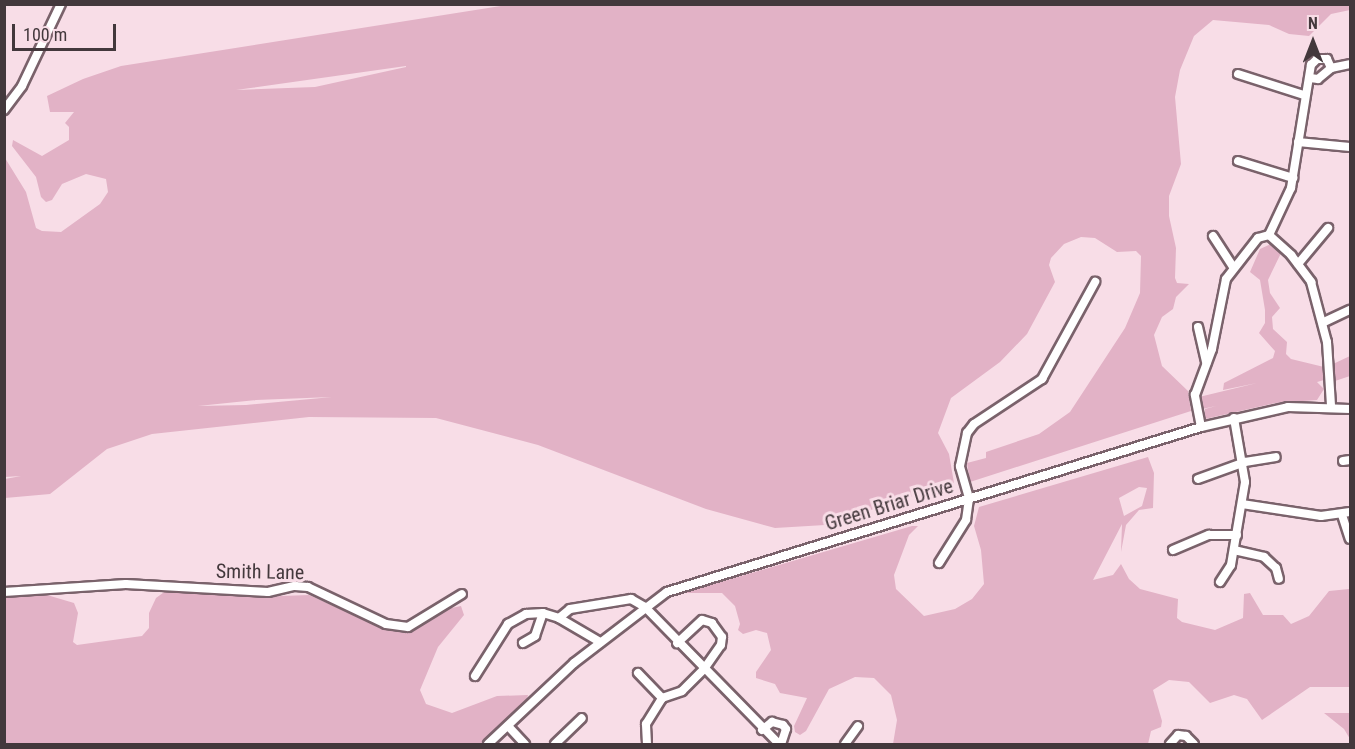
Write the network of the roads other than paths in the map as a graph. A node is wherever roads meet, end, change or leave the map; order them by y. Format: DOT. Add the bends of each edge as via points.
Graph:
graph roads {
  1 [pos="61,4"];
  2 [pos="1350,64"];
  3 [pos="1331,68"];
  4 [pos="1238,74"];
  5 [pos="1310,78"];
  6 [pos="1304,94"];
  7 [pos="4,110"];
  8 [pos="1298,142"];
  9 [pos="1350,147"];
  10 [pos="1238,161"];
  11 [pos="1293,178"];
  12 [pos="1328,228"];
  13 [pos="1269,235"];
  14 [pos="1213,236"];
  15 [pos="1298,264"];
  16 [pos="1233,267"];
  17 [pos="1095,282"];
  18 [pos="1350,310"];
  19 [pos="1324,322"];
  20 [pos="1198,327"];
  21 [pos="1206,365"];
  22 [pos="1331,406"];
  23 [pos="1350,409"];
  24 [pos="1234,418"];
  25 [pos="1201,427"];
  26 [pos="1276,458"];
  27 [pos="1245,462"];
  28 [pos="1198,479"];
  29 [pos="969,498"];
  30 [pos="1242,504"];
  31 [pos="1350,512"];
  32 [pos="1342,515"];
  33 [pos="1237,535"];
  34 [pos="1350,539"];
  35 [pos="1173,550"];
  36 [pos="1234,550"];
  37 [pos="939,563"];
  38 [pos="1279,579"];
  39 [pos="1220,582"];
  40 [pos="4,592"];
  41 [pos="462,594"];
  42 [pos="645,607"];
  43 [pos="543,613"];
  44 [pos="559,618"];
  45 [pos="600,642"];
  46 [pos="523,643"];
  47 [pos="677,643"];
  48 [pos="704,669"];
  49 [pos="638,673"];
  50 [pos="475,676"];
  51 [pos="662,698"];
  52 [pos="582,718"];
  53 [pos="508,726"];
  54 [pos="858,726"];
  55 [pos="762,730"];
  56 [pos="488,744"];
  57 [pos="525,744"];
  58 [pos="555,744"];
  59 [pos="647,744"];
  60 [pos="780,744"];
  61 [pos="846,744"];
  62 [pos="1170,744"];
  63 [pos="1194,744"];
  1 -- 7 [label="street" via="22,86"];
  2 -- 3 [label="street"];
  3 -- 5 [label="street" via="1325,77"];
  3 -- 5 [label="street" via="1327,59 1317,59 1311,65"];
  4 -- 6 [label="street"];
  5 -- 6 [label="street"];
  6 -- 8 [label="street"];
  8 -- 9 [label="street"];
  8 -- 11 [label="street"];
  10 -- 11 [label="street"];
  11 -- 13 [label="street" via="1285,205"];
  12 -- 15 [label="street"];
  13 -- 15 [label="street"];
  13 -- 16 [label="street" via="1258,238"];
  14 -- 16 [label="street"];
  15 -- 19 [label="street" via="1311,282"];
  16 -- 21 [label="street" via="1219,300"];
  17 -- 29 [label="street" via="1042,379 974,424 967,433 960,466"];
  18 -- 19 [label="street"];
  19 -- 22 [label="street"];
  20 -- 21 [label="street"];
  21 -- 25 [label="street" via="1195,395"];
  22 -- 23 [label="street, Green Briar Drive"];
  22 -- 24 [label="street, Green Briar Drive" via="1288,407"];
  24 -- 25 [label="street, Green Briar Drive"];
  24 -- 27 [label="street"];
  25 -- 29 [label="street, Green Briar Drive"];
  26 -- 27 [label="street"];
  27 -- 28 [label="street"];
  27 -- 30 [label="street"];
  29 -- 37 [label="street" via="962,531"];
  29 -- 42 [label="street, Green Briar Drive" via="726,572 667,592"];
  30 -- 32 [label="street" via="1321,516"];
  30 -- 33 [label="street"];
  31 -- 32 [label="street"];
  32 -- 34 [label="street"];
  33 -- 35 [label="street" via="1209,535"];
  33 -- 36 [label="street"];
  36 -- 38 [label="street" via="1264,558 1276,568"];
  36 -- 39 [label="street" via="1232,566"];
  40 -- 41 [label="street, Smith Lane" via="126,584 268,591 308,587 394,627 408,627"];
  42 -- 44 [label="street" via="631,599 570,609"];
  42 -- 45 [label="street, Green Briar Drive"];
  42 -- 47 [label="street"];
  43 -- 44 [label="street"];
  43 -- 46 [label="street" via="535,636"];
  43 -- 50 [label="street" via="526,614 508,624"];
  44 -- 45 [label="street"];
  45 -- 53 [label="street, Green Briar Drive"];
  47 -- 48 [label="street"];
  47 -- 48 [label="street" via="697,622 712,623 719,632 721,645"];
  48 -- 51 [label="street" via="682,691"];
  48 -- 55 [label="street"];
  49 -- 51 [label="street"];
  51 -- 59 [label="street" via="645,724"];
  52 -- 58 [label="street"];
  53 -- 56 [label="street, Green Briar Drive"];
  53 -- 57 [label="street"];
  54 -- 61 [label="street"];
  55 -- 60 [label="street"];
  55 -- 60 [label="street" via="772,722 783,725 786,729"];
  62 -- 63 [label="street" via="1178,735 1186,736"];
}
